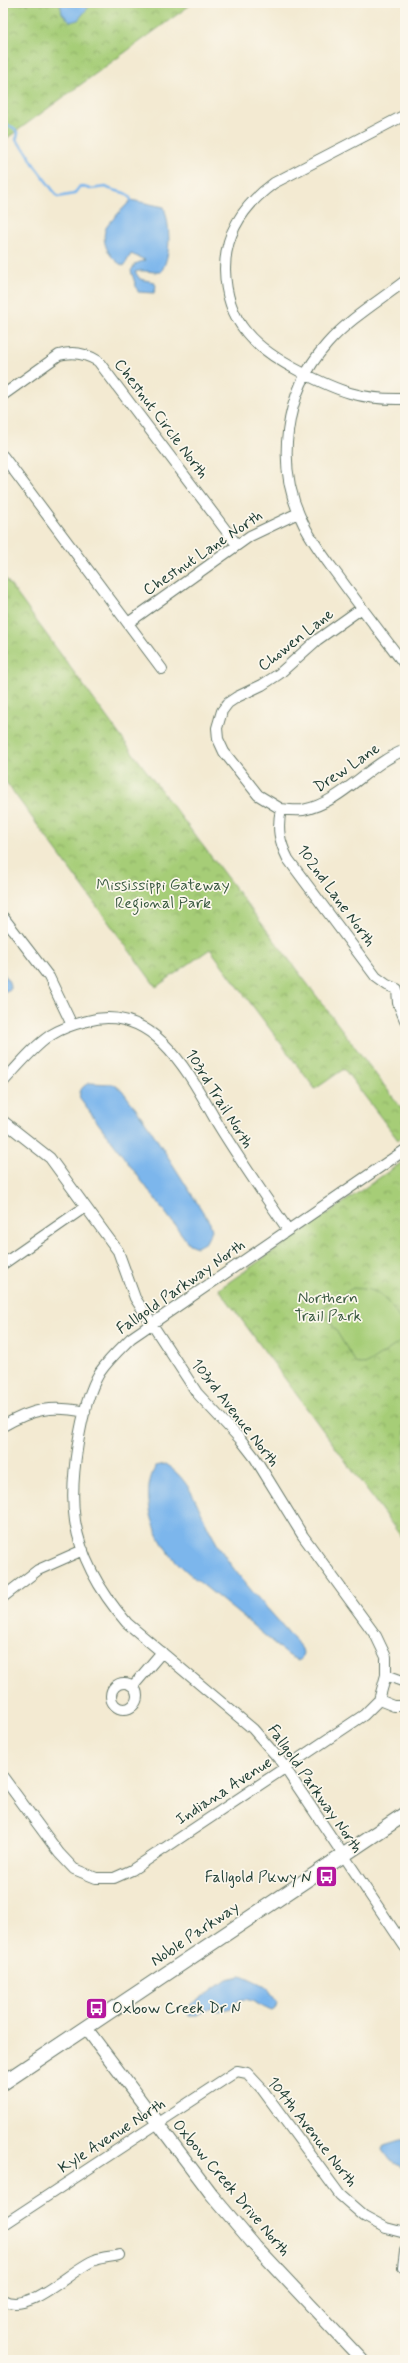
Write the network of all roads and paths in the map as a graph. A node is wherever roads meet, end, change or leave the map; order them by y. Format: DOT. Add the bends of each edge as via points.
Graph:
graph roads {
  1 [pos="405,115"];
  2 [pos="405,281"];
  3 [pos="306,375"];
  4 [pos="3,395"];
  5 [pos="402,399"];
  6 [pos="3,456"];
  7 [pos="298,513"];
  8 [pos="237,545"];
  9 [pos="362,608"];
  10 [pos="128,623"];
  11 [pos="405,665"];
  12 [pos="162,669"];
  13 [pos="405,750"];
  14 [pos="281,809"];
  15 [pos="3,917"];
  16 [pos="401,989"];
  17 [pos="405,1020"];
  18 [pos="72,1025"];
  19 [pos="3,1082"];
  20 [pos="3,1121"];
  21 [pos="405,1150"];
  22 [pos="86,1207"];
  23 [pos="288,1230"];
  24 [pos="3,1264"];
  25 [pos="151,1324"];
  26 [pos="84,1412"];
  27 [pos="3,1426"];
  28 [pos="83,1550"];
  29 [pos="3,1597"];
  30 [pos="162,1652"];
  31 [pos="386,1675"];
  32 [pos="405,1682"];
  33 [pos="133,1686"];
  34 [pos="379,1700"];
  35 [pos="405,1706"];
  36 [pos="285,1769"];
  37 [pos="3,1777"];
  38 [pos="405,1814"];
  39 [pos="344,1856"];
  40 [pos="405,1947"];
  41 [pos="86,2028"];
  42 [pos="237,2071"];
  43 [pos="3,2083"];
  44 [pos="157,2124"];
  45 [pos="3,2225"];
  46 [pos="405,2233"];
  47 [pos="405,2251"];
  48 [pos="119,2255"];
  49 [pos="403,2267"];
  50 [pos="3,2300"];
  51 [pos="362,2360"];
  1 -- 3 [label="street" via="274,183 249,204 237,220 225,259 228,298 236,318 261,349"];
  2 -- 3 [label="street" via="335,335"];
  3 -- 5 [label="street" via="327,386 357,396"];
  3 -- 7 [label="street" via="294,401 287,438 289,480"];
  4 -- 8 [label="street, Chestnut Circle North" via="59,355 69,352 88,355 98,360"];
  6 -- 10 [label="street"];
  7 -- 8 [label="street, Chestnut Lane North" via="262,529"];
  7 -- 9 [label="street" via="309,534"];
  8 -- 10 [label="street, Chestnut Lane North"];
  9 -- 11 [label="street"];
  9 -- 14 [label="street, Chowen Lane" via="317,640 279,674 228,703 222,711 217,728 218,739 224,752 249,786 258,795"];
  10 -- 12 [label="street"];
  13 -- 14 [label="street, Drew Lane" via="391,756 328,802 302,810"];
  14 -- 16 [label="street, 102nd Lane North" via="278,825 280,844 288,859 376,977 387,985"];
  15 -- 18 [label="street" via="49,977"];
  16 -- 17 [label="street, 102nd Lane North" via="398,1003"];
  18 -- 19 [label="street, 103rd Trail North" via="51,1035"];
  18 -- 23 [label="street, 103rd Trail North" via="93,1019 116,1017 135,1022 154,1034 190,1076 240,1161"];
  20 -- 22 [label="street, 103rd Avenue North" via="50,1158"];
  21 -- 23 [label="street, Fallgold Parkway North"];
  22 -- 24 [label="street"];
  22 -- 25 [label="street, 103rd Avenue North" via="118,1251 135,1298"];
  23 -- 25 [label="street, Fallgold Parkway North"];
  25 -- 26 [label="street, Fallgold Parkway North" via="131,1338 100,1373"];
  25 -- 31 [label="street, 103rd Avenue North" via="197,1393 255,1458 303,1536 376,1636 386,1657"];
  26 -- 27 [label="street" via="63,1408 45,1409 28,1412"];
  26 -- 28 [label="street, Fallgold Parkway North" via="73,1492 75,1521"];
  28 -- 29 [label="street" via="38,1570"];
  28 -- 30 [label="street, Fallgold Parkway North" via="96,1581 111,1605 127,1623"];
  30 -- 33 [label="street"];
  30 -- 36 [label="street, Fallgold Parkway North" via="254,1729"];
  31 -- 32 [label="street"];
  31 -- 34 [label="street, Indiana Avenue"];
  34 -- 35 [label="street" via="394,1706"];
  34 -- 36 [label="street, Indiana Avenue" via="364,1715"];
  36 -- 37 [label="street, Indiana Avenue" via="132,1870 114,1878 96,1878 74,1869 59,1853"];
  36 -- 39 [label="street, Fallgold Parkway North"];
  38 -- 39 [label="main road, Noble Parkway"];
  39 -- 40 [label="street, Fallgold Parkway North"];
  39 -- 41 [label="main road, Noble Parkway"];
  41 -- 43 [label="main road, Noble Parkway"];
  41 -- 44 [label="street, Oxbow Creek Drive North"];
  42 -- 44 [label="street, Kyle Avenue North"];
  42 -- 46 [label="street, 104th Avenue North" via="247,2073 262,2090 340,2195 364,2216 386,2228"];
  44 -- 45 [label="street, Kyle Avenue North"];
  44 -- 51 [label="street, Oxbow Creek Drive North" via="246,2235"];
  47 -- 49 [label="street"];
  48 -- 50 [label="street" via="95,2260 32,2299 19,2304"];
}
